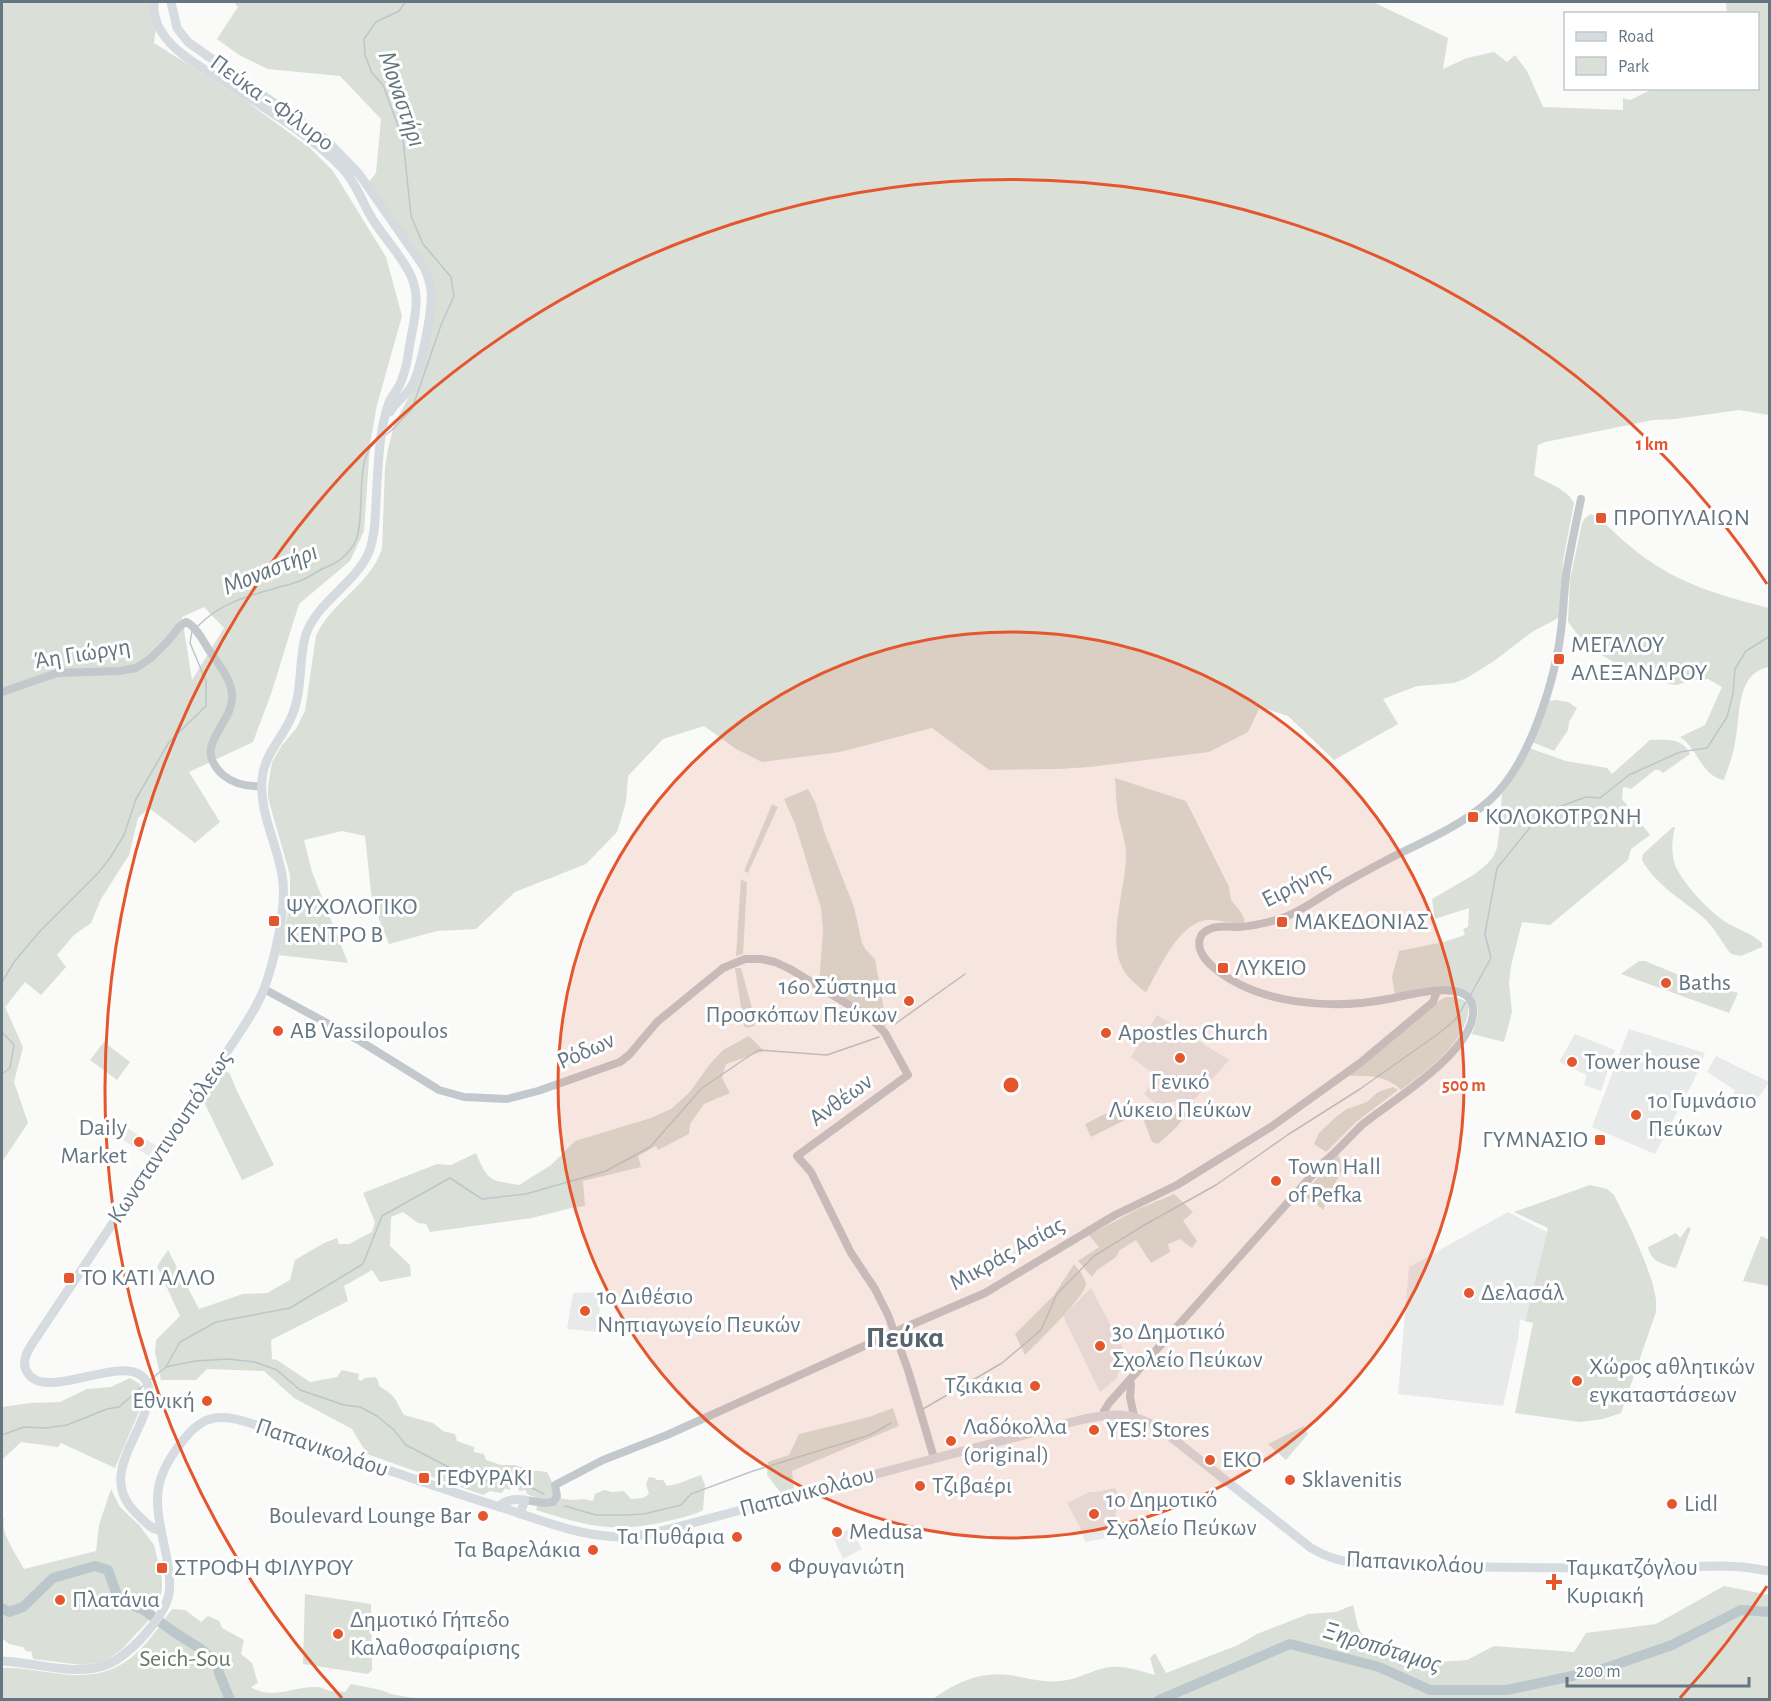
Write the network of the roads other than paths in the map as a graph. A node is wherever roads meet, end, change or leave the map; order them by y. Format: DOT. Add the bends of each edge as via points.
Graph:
graph roads {
  1 [pos="153,2"];
  2 [pos="171,2"];
  3 [pos="383,428"];
  4 [pos="1581,500"];
  5 [pos="326,604"];
  6 [pos="2,692"];
  7 [pos="262,786"];
  8 [pos="264,989"];
  9 [pos="1437,991"];
  10 [pos="908,1076"];
  11 [pos="1329,1159"];
  12 [pos="895,1332"];
  13 [pos="1131,1384"];
  14 [pos="1106,1415"];
  15 [pos="1134,1416"];
  16 [pos="934,1458"];
  17 [pos="514,1500"];
  18 [pos="525,1500"];
  19 [pos="499,1507"];
  20 [pos="510,1510"];
  21 [pos="520,1514"];
  22 [pos="161,1530"];
  23 [pos="1770,1571"];
  24 [pos="2,1661"];
  1 -- 3 [label="main road, Πεύκα - Φίλυρο" via="162,32 185,57 278,117 342,168 409,272 416,289 416,313 404,374 390,401"];
  2 -- 3 [label="main road, Πεύκα - Φίλυρο" via="176,25 188,42 318,133 341,154 424,267 431,301 419,370 411,388 392,407"];
  3 -- 5 [label="main road, Πεύκα - Φίλυρο" via="369,553"];
  4 -- 9 [label="street, Ειρήνης" via="1549,687 1534,730 1504,786 1459,823 1292,914 1263,923 1212,928 1200,940 1202,954 1218,971 1257,991 1297,1001 1355,1004"];
  5 -- 7 [label="main road, Κωνσταντινουπόλεως" via="307,632 297,704 267,760"];
  6 -- 7 [label="street, Άη Γιώργη" via="57,673 136,668 157,653 186,622 229,681 232,695 227,717 212,741 213,763 228,779"];
  7 -- 8 [label="main road, Κωνσταντινουπόλεως" via="284,890"];
  8 -- 10 [label="street, Ρόδων" via="366,1044 439,1090 464,1097 507,1099 620,1062 657,1022 723,968 745,959 766,960 792,970 872,1020 885,1033"];
  8 -- 22 [label="main road, Κωνσταντινουπόλεως" via="223,1058 32,1344 25,1361 30,1377 44,1383 124,1371 136,1373 146,1383 146,1410 122,1466 120,1484 132,1509 154,1529"];
  9 -- 11 [label="street, Ειρήνης" via="1462,993 1470,1000 1473,1011 1463,1037 1425,1078 1358,1129"];
  9 -- 12 [label="street, Μικράς Ασίας" via="1433,1002 1360,1063 1261,1133 985,1293"];
  10 -- 12 [label="street, Ανθέων" via="797,1156 811,1172 850,1253 875,1289"];
  11 -- 13 [label="street, Ειρήνης"];
  11 -- 14 [label="street, Ειρήνης" via="1109,1402"];
  12 -- 16 [label="street"];
  12 -- 18 [label="street, Μικράς Ασίας" via="595,1464 555,1485 554,1501"];
  13 -- 14 [label="street, Ειρήνης"];
  13 -- 15 [label="street"];
  14 -- 15 [label="main road, Παπανικολάου"];
  14 -- 16 [label="main road, Παπανικολάου"];
  15 -- 23 [label="main road, Παπανικολάου" via="1168,1434 1311,1548 1343,1561 1522,1568 1730,1566"];
  16 -- 21 [label="main road, Παπανικολάου" via="639,1536 584,1532"];
  17 -- 18 [label="main road"];
  17 -- 19 [label="main road"];
  17 -- 20 [label="main road"];
  18 -- 21 [label="main road"];
  19 -- 20 [label="main road, Παπανικολάου"];
  19 -- 22 [label="main road, Παπανικολάου" via="250,1422 220,1417 196,1425 165,1466 157,1493"];
  20 -- 21 [label="main road, Παπανικολάου"];
  22 -- 24 [label="main road, Παπανικολάου" via="170,1582 167,1600 142,1636 119,1658 96,1667 64,1668"];
}
